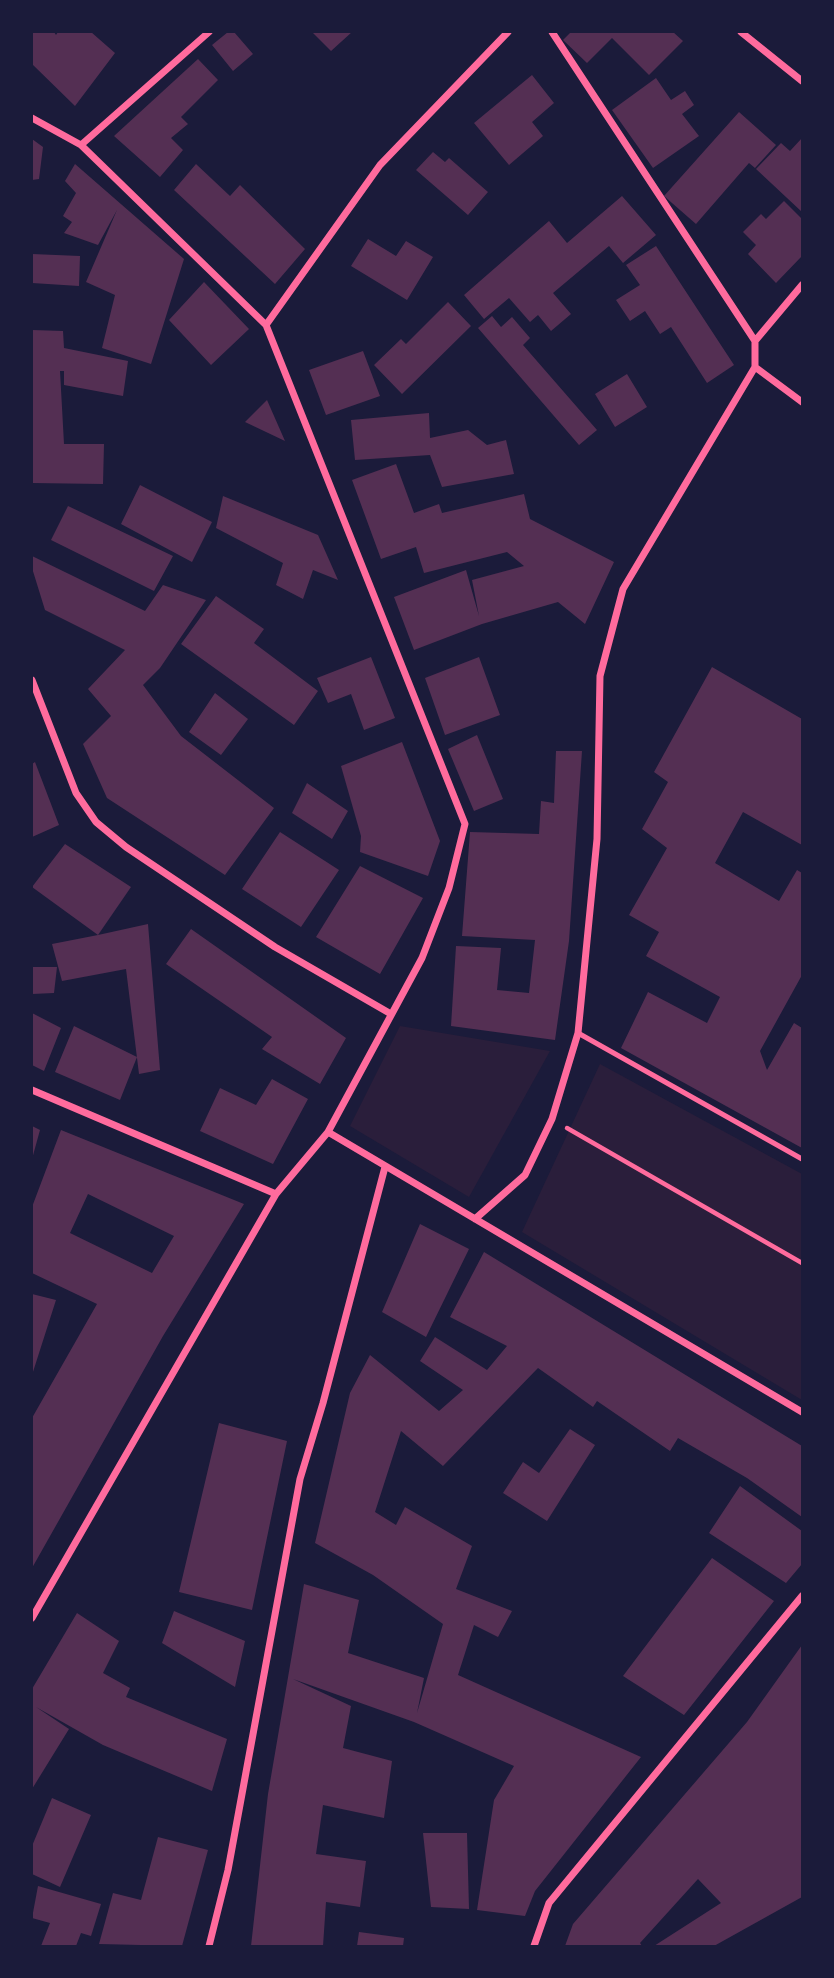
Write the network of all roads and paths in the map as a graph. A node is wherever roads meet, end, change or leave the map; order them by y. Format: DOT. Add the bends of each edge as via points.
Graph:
graph roads {
  1 [pos="209,32"];
  2 [pos="508,32"];
  3 [pos="552,32"];
  4 [pos="741,32"];
  5 [pos="803,81"];
  6 [pos="32,118"];
  7 [pos="80,145"];
  8 [pos="803,285"];
  9 [pos="266,325"];
  10 [pos="755,341"];
  11 [pos="755,367"];
  12 [pos="803,402"];
  13 [pos="32,680"];
  14 [pos="391,1014"];
  15 [pos="578,1033"];
  16 [pos="32,1090"];
  17 [pos="552,1119"];
  18 [pos="328,1132"];
  19 [pos="803,1159"];
  20 [pos="385,1167"];
  21 [pos="276,1194"];
  22 [pos="475,1219"];
  23 [pos="803,1263"];
  24 [pos="803,1412"];
  25 [pos="803,1596"];
  26 [pos="32,1618"];
  27 [pos="209,1947"];
  28 [pos="534,1947"];
  1 -- 7 [label="street"];
  2 -- 9 [label="street" via="380,165"];
  3 -- 10 [label="street"];
  4 -- 5 [label="street"];
  6 -- 7 [label="street"];
  7 -- 9 [label="street"];
  8 -- 10 [label="street"];
  9 -- 14 [label="street" via="465,824 449,888 422,958"];
  10 -- 11 [label="street"];
  11 -- 12 [label="street"];
  11 -- 15 [label="street" via="623,589 600,676 597,839"];
  13 -- 14 [label="street" via="76,793 96,822 275,947"];
  14 -- 18 [label="street"];
  15 -- 17 [label="street"];
  15 -- 19 [label="lane"];
  16 -- 21 [label="street"];
  17 -- 22 [label="street" via="525,1175"];
  17 -- 23 [label="path"];
  18 -- 20 [label="street"];
  18 -- 21 [label="street"];
  20 -- 22 [label="street"];
  20 -- 27 [label="street" via="300,1479 229,1870"];
  21 -- 26 [label="street"];
  22 -- 24 [label="street"];
  25 -- 28 [label="street" via="549,1903"];
}
